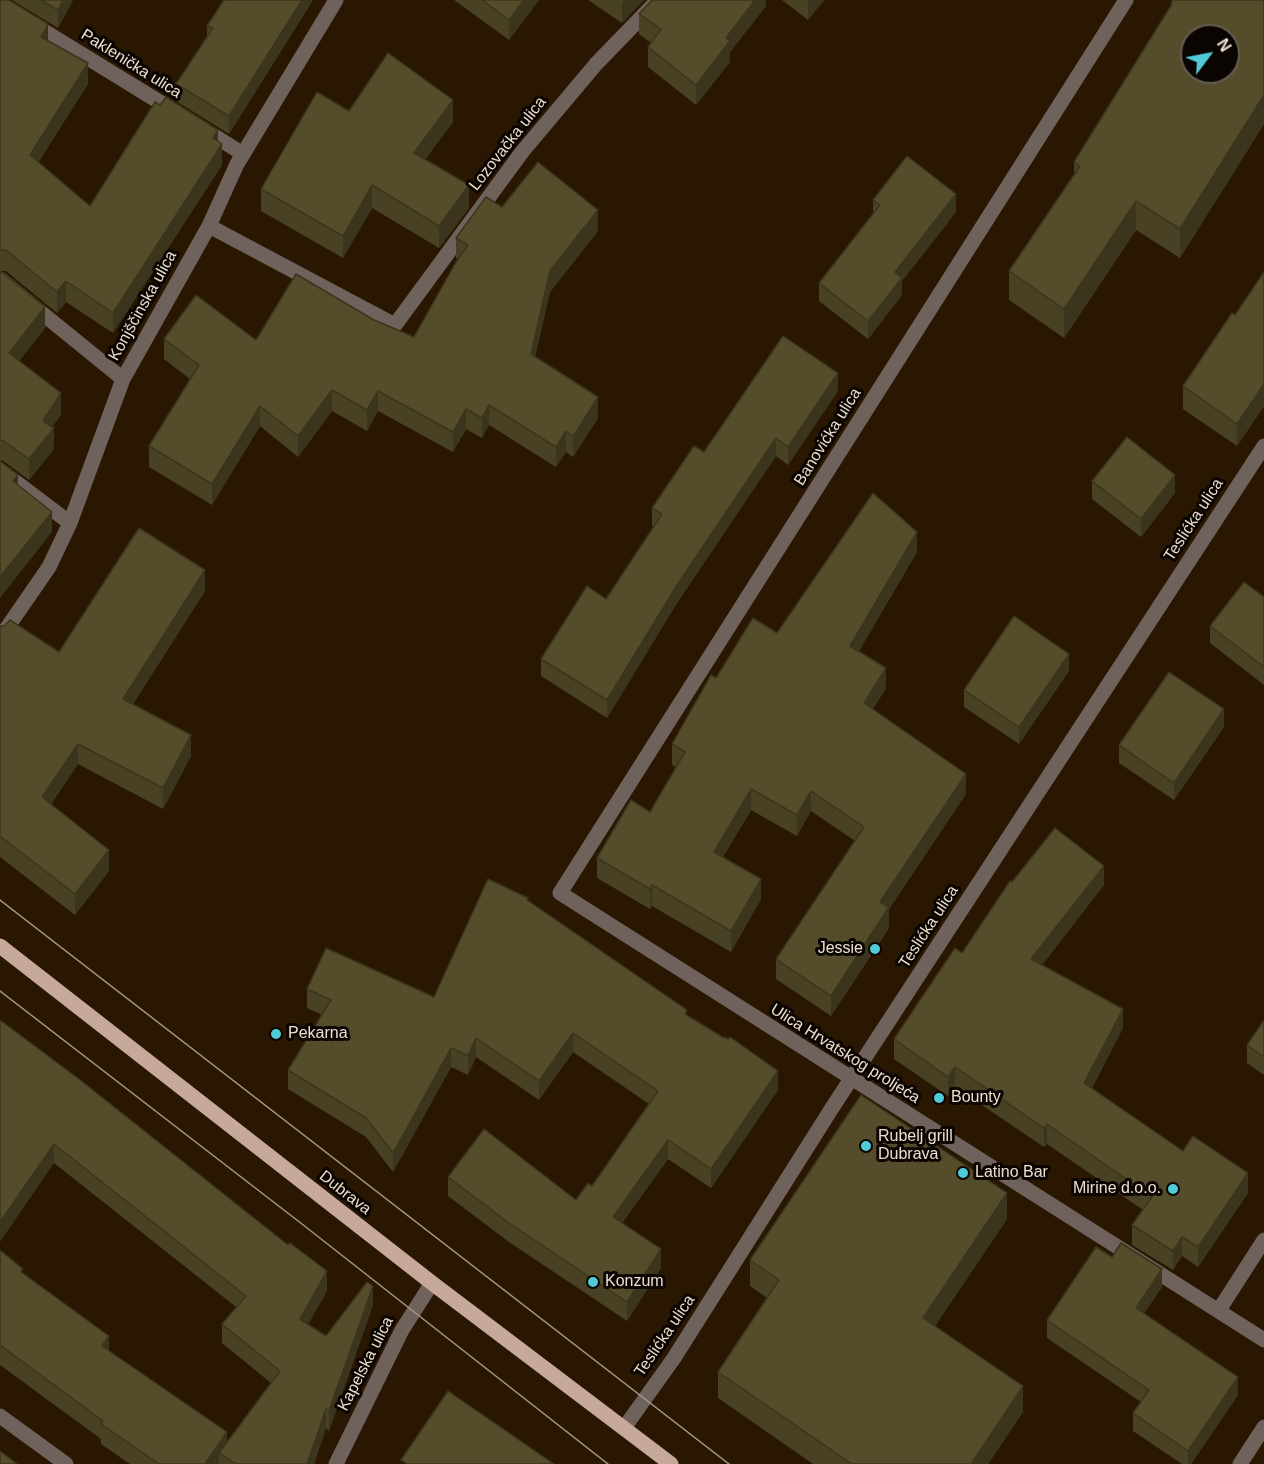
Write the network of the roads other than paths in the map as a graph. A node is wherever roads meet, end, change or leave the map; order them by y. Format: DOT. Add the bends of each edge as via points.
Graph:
graph roads {
  1 [pos="336,0"];
  2 [pos="658,0"];
  3 [pos="1126,0"];
  4 [pos="0,4"];
  5 [pos="243,154"];
  6 [pos="209,226"];
  7 [pos="0,279"];
  8 [pos="123,379"];
  9 [pos="1264,446"];
  10 [pos="0,470"];
  11 [pos="70,524"];
  12 [pos="0,638"];
  13 [pos="560,893"];
  14 [pos="0,946"];
  15 [pos="851,1079"];
  16 [pos="1264,1240"];
  17 [pos="432,1283"];
  18 [pos="1219,1310"];
  19 [pos="1264,1340"];
  20 [pos="0,1416"];
  21 [pos="1264,1427"];
  22 [pos="624,1428"];
  23 [pos="66,1464"];
  24 [pos="336,1464"];
  25 [pos="671,1464"];
  26 [pos="1240,1464"];
  1 -- 5 [label="street, Konjščinska ulica"];
  2 -- 6 [label="street, Lozovačka ulica" via="596,64 522,152 395,325"];
  3 -- 13 [label="street, Banovićka ulica"];
  4 -- 5 [label="street, Paklenička ulica"];
  5 -- 6 [label="street, Konjščinska ulica"];
  6 -- 8 [label="street, Konjščinska ulica"];
  7 -- 8 [label="street"];
  8 -- 11 [label="street, Konjščinska ulica"];
  9 -- 15 [label="street, Teslićka ulica"];
  10 -- 11 [label="street"];
  11 -- 12 [label="street, Konjščinska ulica" via="49,567"];
  13 -- 15 [label="street, Ulica Hrvatskog proljeća"];
  14 -- 17 [label="main road, Dubrava"];
  15 -- 18 [label="street, Ulica Hrvatskog proljeća"];
  15 -- 22 [label="street, Teslićka ulica" via="674,1358"];
  16 -- 18 [label="street"];
  17 -- 22 [label="main road, Dubrava"];
  17 -- 24 [label="street, Kapelska ulica" via="402,1330"];
  18 -- 19 [label="street, Ulica Hrvatskog proljeća"];
  20 -- 23 [label="street"];
  21 -- 26 [label="street"];
  22 -- 25 [label="main road, Dubrava"];
}
